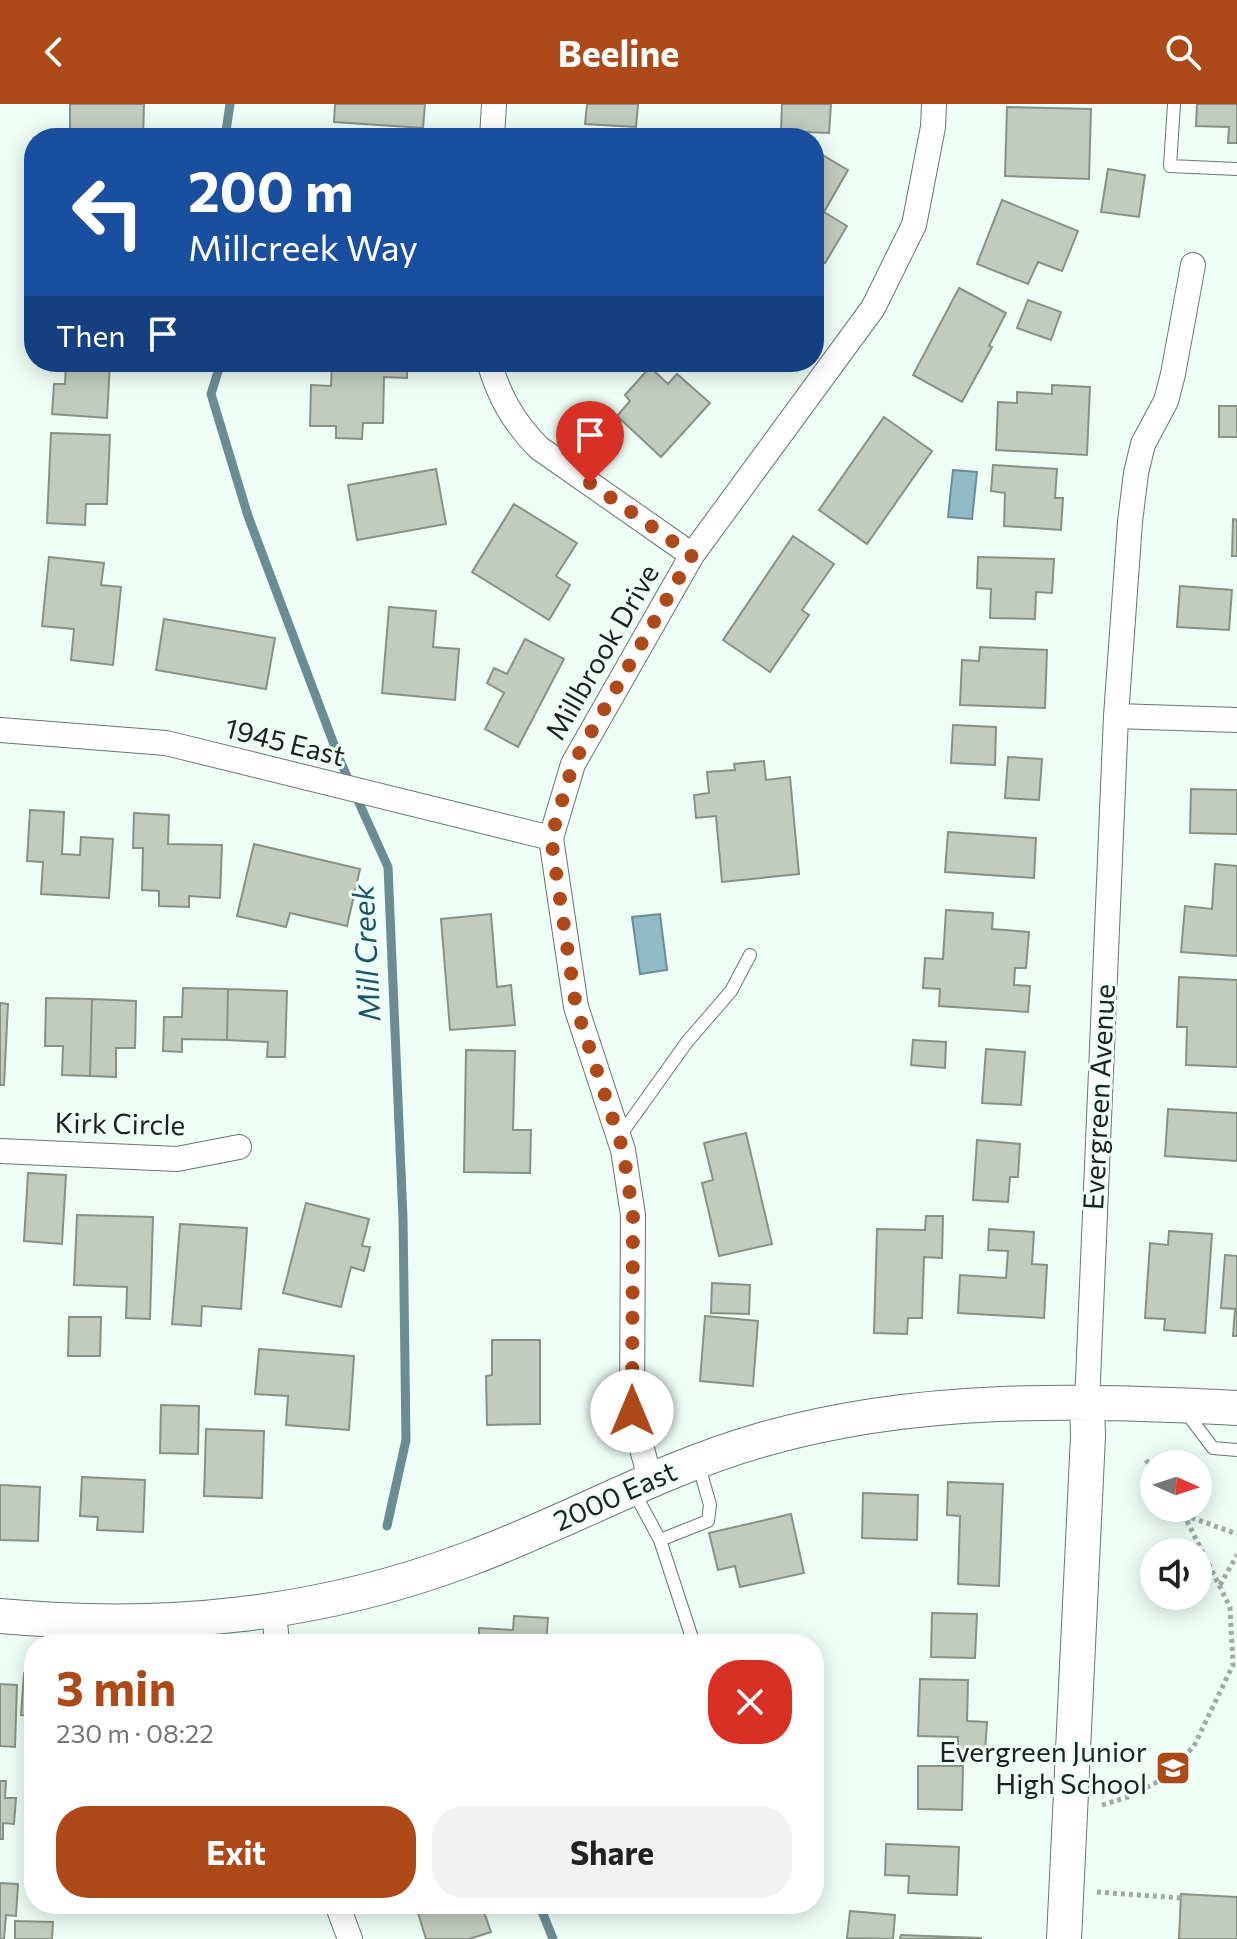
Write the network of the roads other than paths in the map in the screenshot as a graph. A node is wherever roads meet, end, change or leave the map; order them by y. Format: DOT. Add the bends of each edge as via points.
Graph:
graph roads {
  1 [pos="494,104"];
  2 [pos="934,104"];
  3 [pos="1174,104"];
  4 [pos="493,128"];
  5 [pos="1237,169"];
  6 [pos="1193,265"];
  7 [pos="493,372"];
  8 [pos="692,555"];
  9 [pos="1116,716"];
  10 [pos="1237,720"];
  11 [pos="0,730"];
  12 [pos="551,838"];
  13 [pos="750,955"];
  14 [pos="619,1137"];
  15 [pos="239,1147"];
  16 [pos="0,1151"];
  17 [pos="1087,1403"];
  18 [pos="1181,1405"];
  19 [pos="1237,1408"];
  20 [pos="1237,1450"];
  21 [pos="697,1460"];
  22 [pos="641,1483"];
  23 [pos="660,1540"];
  24 [pos="0,1616"];
  25 [pos="275,1627"];
  26 [pos="691,1634"];
  27 [pos="341,1914"];
  28 [pos="350,1939"];
  29 [pos="1064,1939"];
  1 -- 4 [label="street"];
  2 -- 8 [label="street, Millbrook Drive" via="914,225 873,308"];
  3 -- 5 [label="lane" via="1170,166"];
  6 -- 9 [label="street, Evergreen Avenue" via="1166,401 1143,444 1136,473"];
  7 -- 8 [label="street" via="509,413 539,448"];
  8 -- 12 [label="street, Millbrook Drive" via="573,764"];
  9 -- 10 [label="street"];
  9 -- 17 [label="street, Evergreen Avenue"];
  11 -- 12 [label="street, 1945 East" via="166,743"];
  12 -- 14 [label="street, Millbrook Drive" via="576,1007"];
  13 -- 14 [label="lane" via="731,991"];
  14 -- 22 [label="street, Millbrook Drive" via="633,1215 632,1411"];
  15 -- 16 [label="street, Kirk Circle" via="177,1159"];
  17 -- 18 [label="street, 2000 East"];
  17 -- 21 [label="street, 2000 East" via="989,1403 890,1413 804,1429"];
  17 -- 29 [label="street, Evergreen Avenue"];
  18 -- 19 [label="street, 2000 East"];
  18 -- 20 [label="lane" via="1213,1448"];
  21 -- 22 [label="street, 2000 East"];
  21 -- 23 [label="lane" via="710,1505 708,1521"];
  22 -- 23 [label="lane" via="643,1512"];
  22 -- 25 [label="street, 2000 East" via="535,1532 424,1575 327,1601"];
  23 -- 26 [label="lane"];
  24 -- 25 [label="street, 2000 East"];
  27 -- 28 [label="street"];
}
